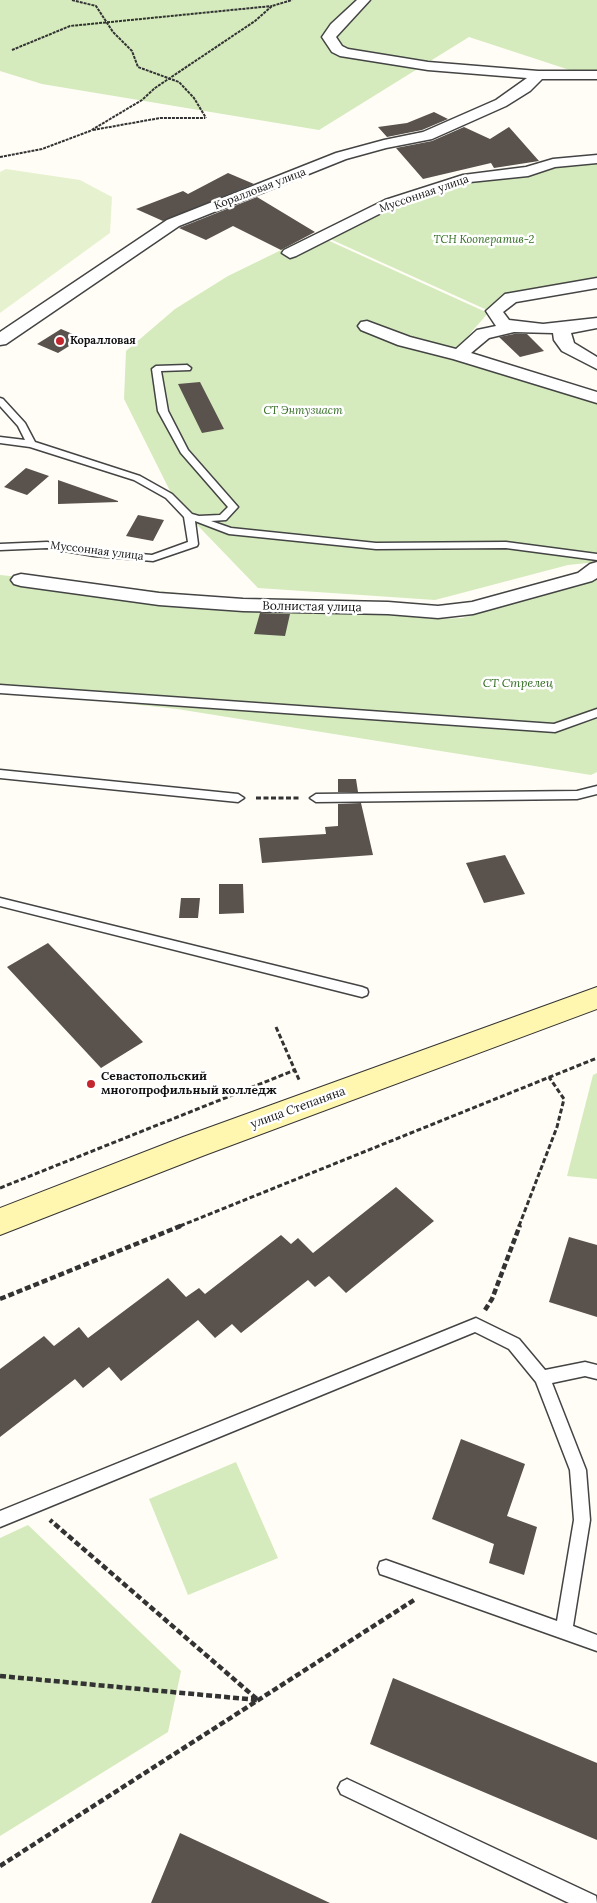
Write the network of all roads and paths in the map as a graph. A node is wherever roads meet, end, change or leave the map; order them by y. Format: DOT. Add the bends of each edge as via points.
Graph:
graph roads {
  1 [pos="72,0"];
  2 [pos="292,0"];
  3 [pos="364,0"];
  4 [pos="272,6"];
  5 [pos="108,23"];
  6 [pos="12,50"];
  7 [pos="538,75"];
  8 [pos="573,75"];
  9 [pos="597,75"];
  10 [pos="170,77"];
  11 [pos="576,91"];
  12 [pos="90,131"];
  13 [pos="0,157"];
  14 [pos="597,159"];
  15 [pos="290,253"];
  16 [pos="597,283"];
  17 [pos="597,323"];
  18 [pos="367,326"];
  19 [pos="566,327"];
  20 [pos="514,328"];
  21 [pos="0,340"];
  22 [pos="459,355"];
  23 [pos="597,364"];
  24 [pos="187,368"];
  25 [pos="597,398"];
  26 [pos="0,401"];
  27 [pos="0,440"];
  28 [pos="31,444"];
  29 [pos="192,517"];
  30 [pos="0,547"];
  31 [pos="597,557"];
  32 [pos="597,568"];
  33 [pos="20,580"];
  34 [pos="0,689"];
  35 [pos="597,713"];
  36 [pos="0,774"];
  37 [pos="597,790"];
  38 [pos="238,798"];
  39 [pos="316,798"];
  40 [pos="0,902"];
  41 [pos="362,992"];
  42 [pos="597,998"];
  43 [pos="276,1027"];
  44 [pos="597,1058"];
  45 [pos="295,1070"];
  46 [pos="549,1077"];
  47 [pos="310,1103"];
  48 [pos="0,1188"];
  49 [pos="0,1222"];
  50 [pos="0,1299"];
  51 [pos="476,1325"];
  52 [pos="597,1372"];
  53 [pos="542,1378"];
  54 [pos="32,1505"];
  55 [pos="0,1519"];
  56 [pos="386,1568"];
  57 [pos="437,1586"];
  58 [pos="564,1631"];
  59 [pos="597,1642"];
  60 [pos="0,1676"];
  61 [pos="258,1700"];
  62 [pos="347,1788"];
  63 [pos="0,1866"];
  64 [pos="589,1903"];
  1 -- 5 [label="path" via="96,6"];
  2 -- 4 [label="path"];
  3 -- 7 [label="street" via="329,37 336,49 362,57 428,66"];
  4 -- 5 [label="path"];
  4 -- 10 [label="path" via="255,21"];
  5 -- 6 [label="path" via="70,26"];
  5 -- 10 [label="path" via="132,51 138,67"];
  7 -- 8 [label="street"];
  7 -- 21 [label="street, Коралловая улица" via="501,103 427,136 348,154 173,222"];
  8 -- 9 [label="street"];
  8 -- 11 [label="street" via="583,78 582,87"];
  10 -- 12 [label="path" via="142,100"];
  10 -- 12 [label="path" via="194,98 206,118 160,118"];
  12 -- 13 [label="path" via="42,149"];
  14 -- 15 [label="street, Муссонная улица" via="468,178 390,203"];
  16 -- 20 [label="street" via="511,298 494,311 503,324"];
  17 -- 19 [label="street"];
  18 -- 22 [label="street" via="404,341"];
  19 -- 20 [label="street"];
  19 -- 23 [label="street" via="562,333 568,347"];
  20 -- 22 [label="street" via="483,334"];
  22 -- 25 [label="street"];
  24 -- 29 [label="lane" via="156,369 163,411 184,451 233,507 223,518"];
  26 -- 28 [label="lane" via="22,425"];
  27 -- 28 [label="lane"];
  28 -- 29 [label="lane" via="137,478 169,496"];
  29 -- 30 [label="lane, Муссонная улица" via="193,544 153,558 48,545"];
  29 -- 31 [label="lane" via="229,531 285,538 376,546 506,546"];
  32 -- 33 [label="street, Волнистая улица" via="585,577 482,606 438,612 159,599"];
  34 -- 35 [label="lane" via="555,728"];
  36 -- 38 [label="lane"];
  37 -- 39 [label="lane" via="577,795"];
  38 -- 39 [label="path"];
  40 -- 41 [label="lane"];
  42 -- 47 [label="main road, улица Степаняна"];
  43 -- 45 [label="path"];
  44 -- 46 [label="path"];
  45 -- 47 [label="path"];
  45 -- 48 [label="path"];
  46 -- 50 [label="path"];
  46 -- 51 [label="path" via="564,1099 557,1126 492,1299"];
  47 -- 49 [label="main road, улица Степаняна"];
  51 -- 53 [label="lane" via="514,1344"];
  51 -- 54 [label="lane"];
  52 -- 53 [label="lane" via="585,1368"];
  53 -- 58 [label="lane" via="578,1470 582,1520"];
  54 -- 55 [label="lane"];
  54 -- 61 [label="path"];
  56 -- 57 [label="lane"];
  57 -- 58 [label="lane"];
  57 -- 61 [label="path"];
  58 -- 59 [label="lane"];
  60 -- 61 [label="path"];
  61 -- 63 [label="path"];
  62 -- 64 [label="lane"];
}
